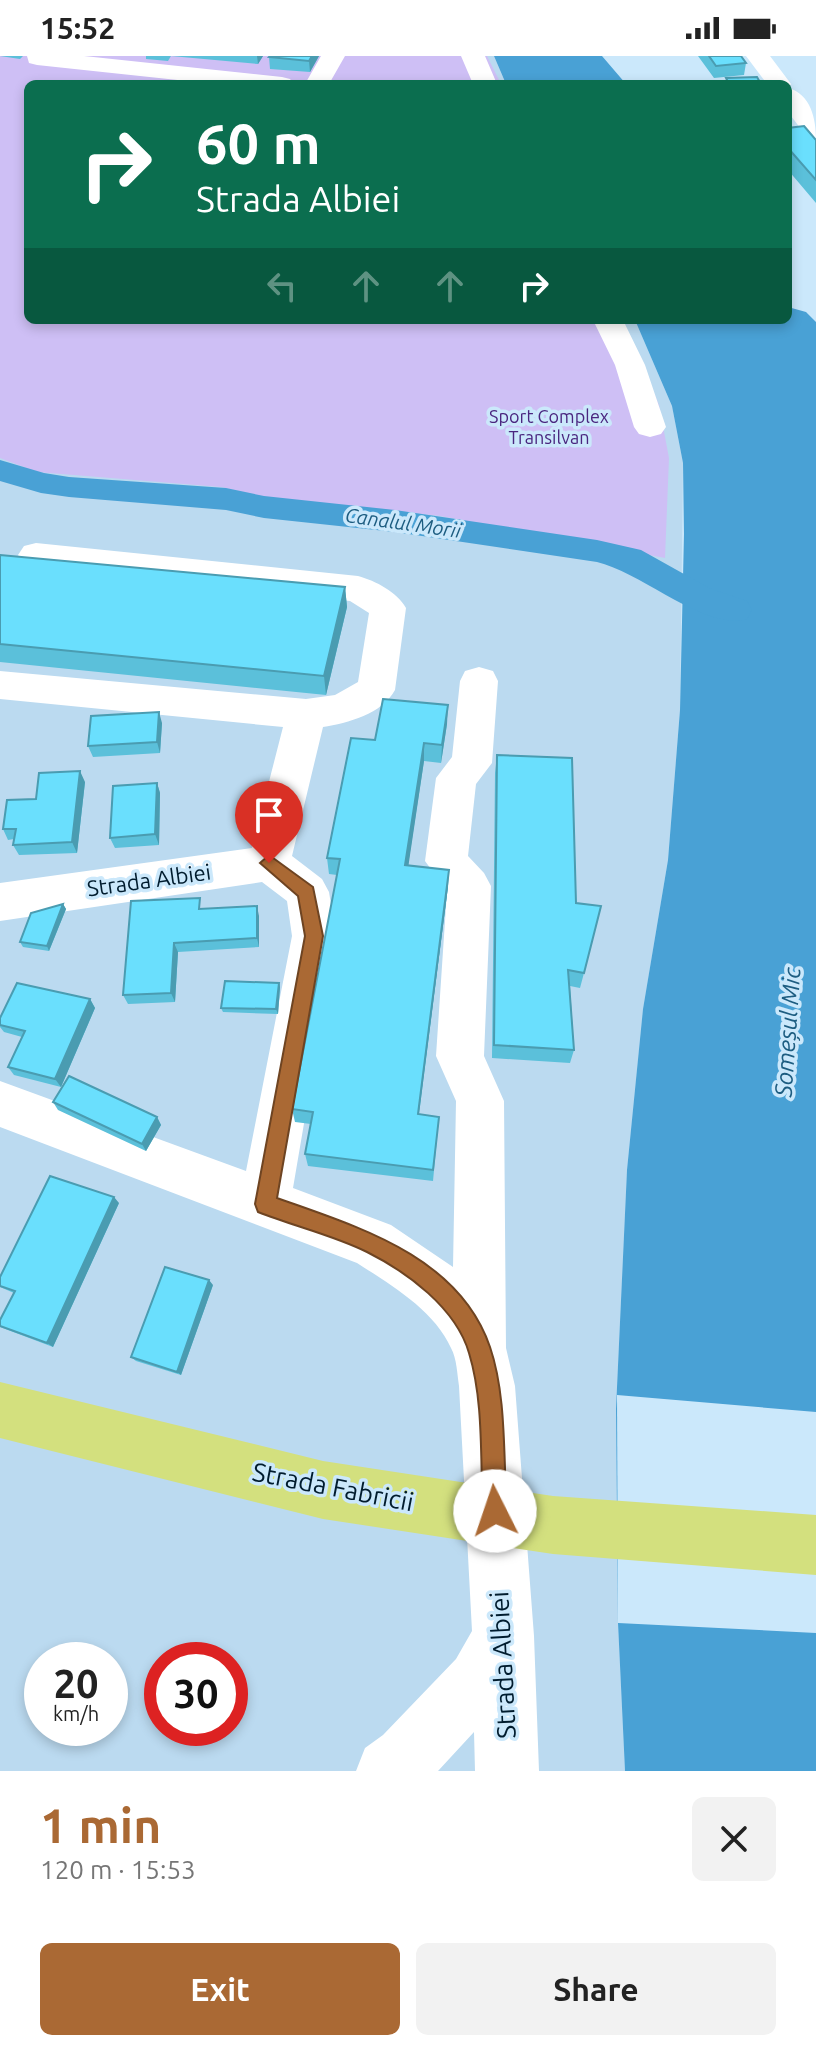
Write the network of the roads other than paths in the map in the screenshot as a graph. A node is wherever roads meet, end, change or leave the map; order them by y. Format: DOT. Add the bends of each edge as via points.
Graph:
graph roads {
  1 [pos="333,56"];
  2 [pos="473,56"];
  3 [pos="758,56"];
  4 [pos="37,58"];
  5 [pos="244,80"];
  6 [pos="319,80"];
  7 [pos="483,80"];
  8 [pos="776,80"];
  9 [pos="800,101"];
  10 [pos="816,132"];
  11 [pos="610,324"];
  12 [pos="650,427"];
  13 [pos="36,555"];
  14 [pos="479,681"];
  15 [pos="0,685"];
  16 [pos="306,714"];
  17 [pos="269,863"];
  18 [pos="0,902"];
  19 [pos="0,1104"];
  20 [pos="265,1204"];
  21 [pos="479,1348"];
  22 [pos="0,1410"];
  23 [pos="816,1545"];
  24 [pos="503,1636"];
  25 [pos="388,1771"];
  26 [pos="507,1771"];
  1 -- 6 [label="street"];
  2 -- 7 [label="street"];
  3 -- 8 [label="street"];
  4 -- 5 [label="street"];
  9 -- 10 [label="street"];
  11 -- 12 [label="street"];
  13 -- 16 [label="street" via="358,589 388,608 376,690 343,709"];
  14 -- 21 [label="street" via="472,763 456,778 446,861 469,886 460,1056 480,1101"];
  15 -- 16 [label="street"];
  16 -- 17 [label="street"];
  17 -- 18 [label="street, Strada Albiei"];
  17 -- 20 [label="street" via="307,892 314,936"];
  19 -- 20 [label="street, Strada Albiei"];
  20 -- 21 [label="street, Strada Albiei" via="373,1243 426,1277 462,1315"];
  21 -- 24 [label="street, Strada Albiei" via="487,1386"];
  22 -- 23 [label="main road, Strada Fabricii" via="323,1490 553,1525"];
  24 -- 25 [label="street" via="478,1681"];
  24 -- 26 [label="street, Strada Albiei"];
}
